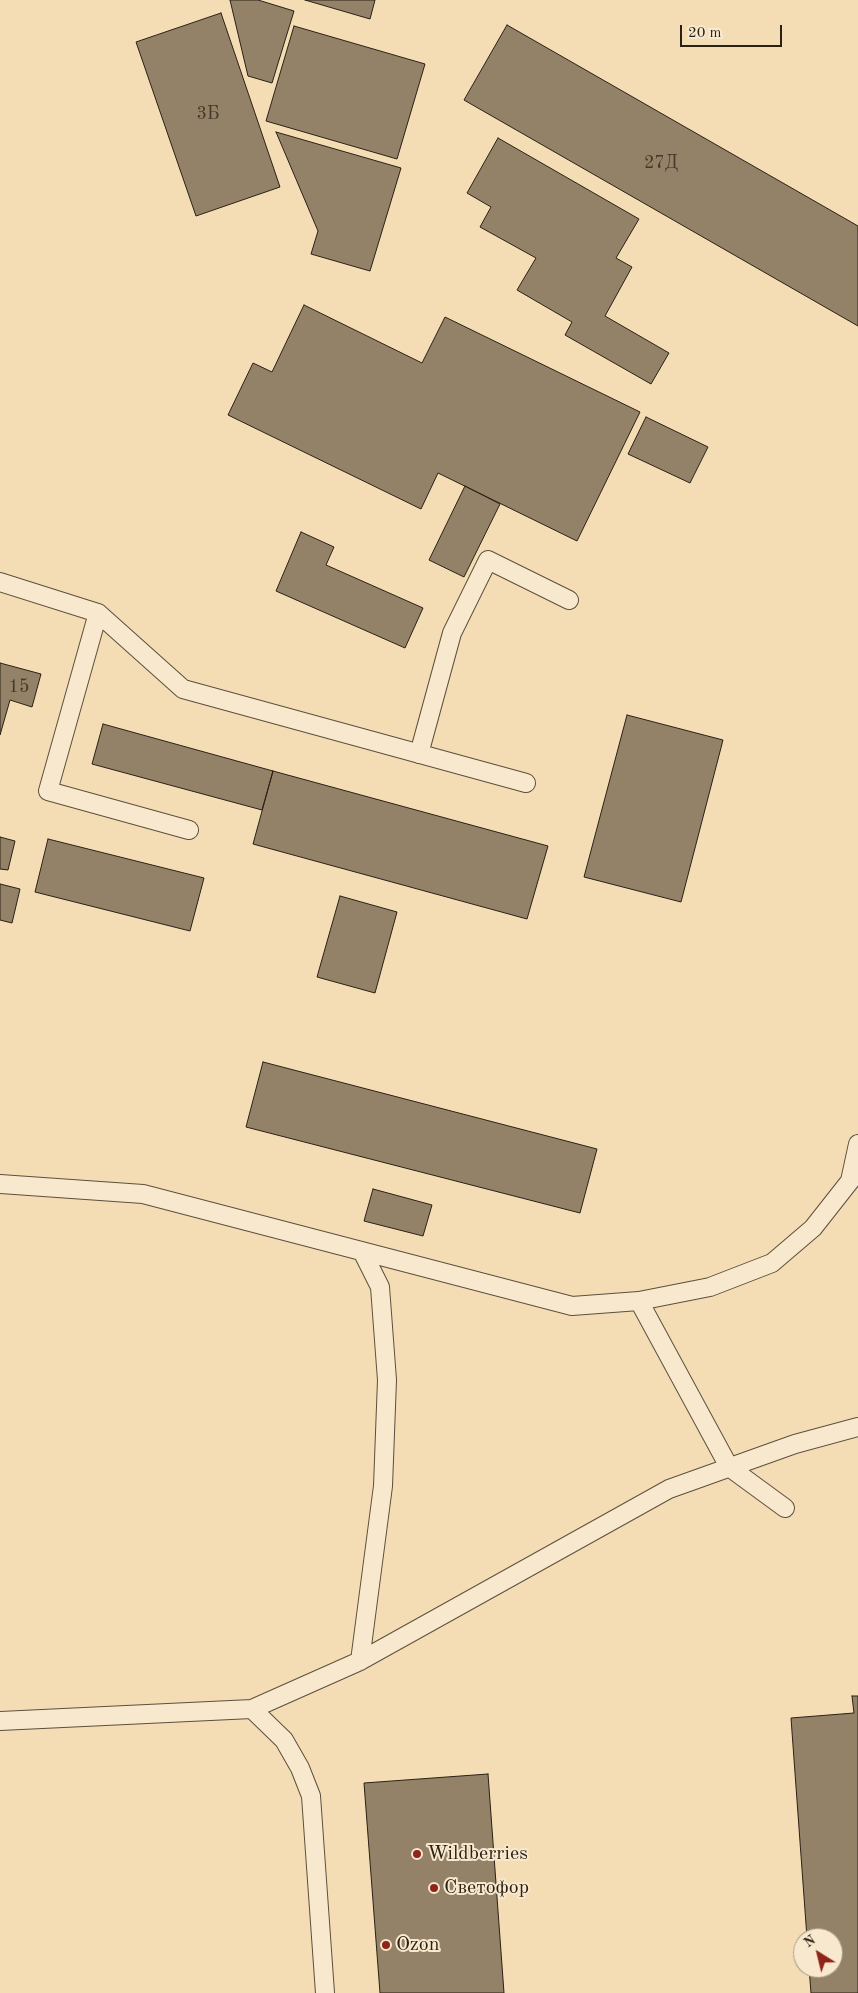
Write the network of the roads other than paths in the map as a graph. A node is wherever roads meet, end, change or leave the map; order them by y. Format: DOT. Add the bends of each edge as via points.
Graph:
graph roads {
  1 [pos="0,582"];
  2 [pos="569,600"];
  3 [pos="98,613"];
  4 [pos="418,754"];
  5 [pos="526,784"];
  6 [pos="189,830"];
  7 [pos="858,1144"];
  8 [pos="0,1184"];
  9 [pos="362,1251"];
  10 [pos="639,1301"];
  11 [pos="858,1427"];
  12 [pos="729,1468"];
  13 [pos="785,1508"];
  14 [pos="360,1661"];
  15 [pos="252,1709"];
  16 [pos="0,1721"];
  17 [pos="325,1993"];
  1 -- 3 [label="lane"];
  2 -- 4 [label="lane" via="488,560 452,633"];
  3 -- 4 [label="lane" via="183,689"];
  3 -- 6 [label="lane" via="48,791"];
  4 -- 5 [label="lane"];
  7 -- 10 [label="lane" via="850,1181 813,1228 772,1263 710,1287"];
  8 -- 9 [label="lane" via="143,1194"];
  9 -- 10 [label="lane" via="572,1306"];
  9 -- 14 [label="lane" via="380,1286 386,1380 383,1486"];
  10 -- 12 [label="lane"];
  11 -- 12 [label="lane" via="795,1444"];
  12 -- 13 [label="lane"];
  12 -- 14 [label="lane" via="669,1489"];
  14 -- 15 [label="lane"];
  15 -- 16 [label="lane"];
  15 -- 17 [label="lane" via="284,1740 311,1796"];
}
